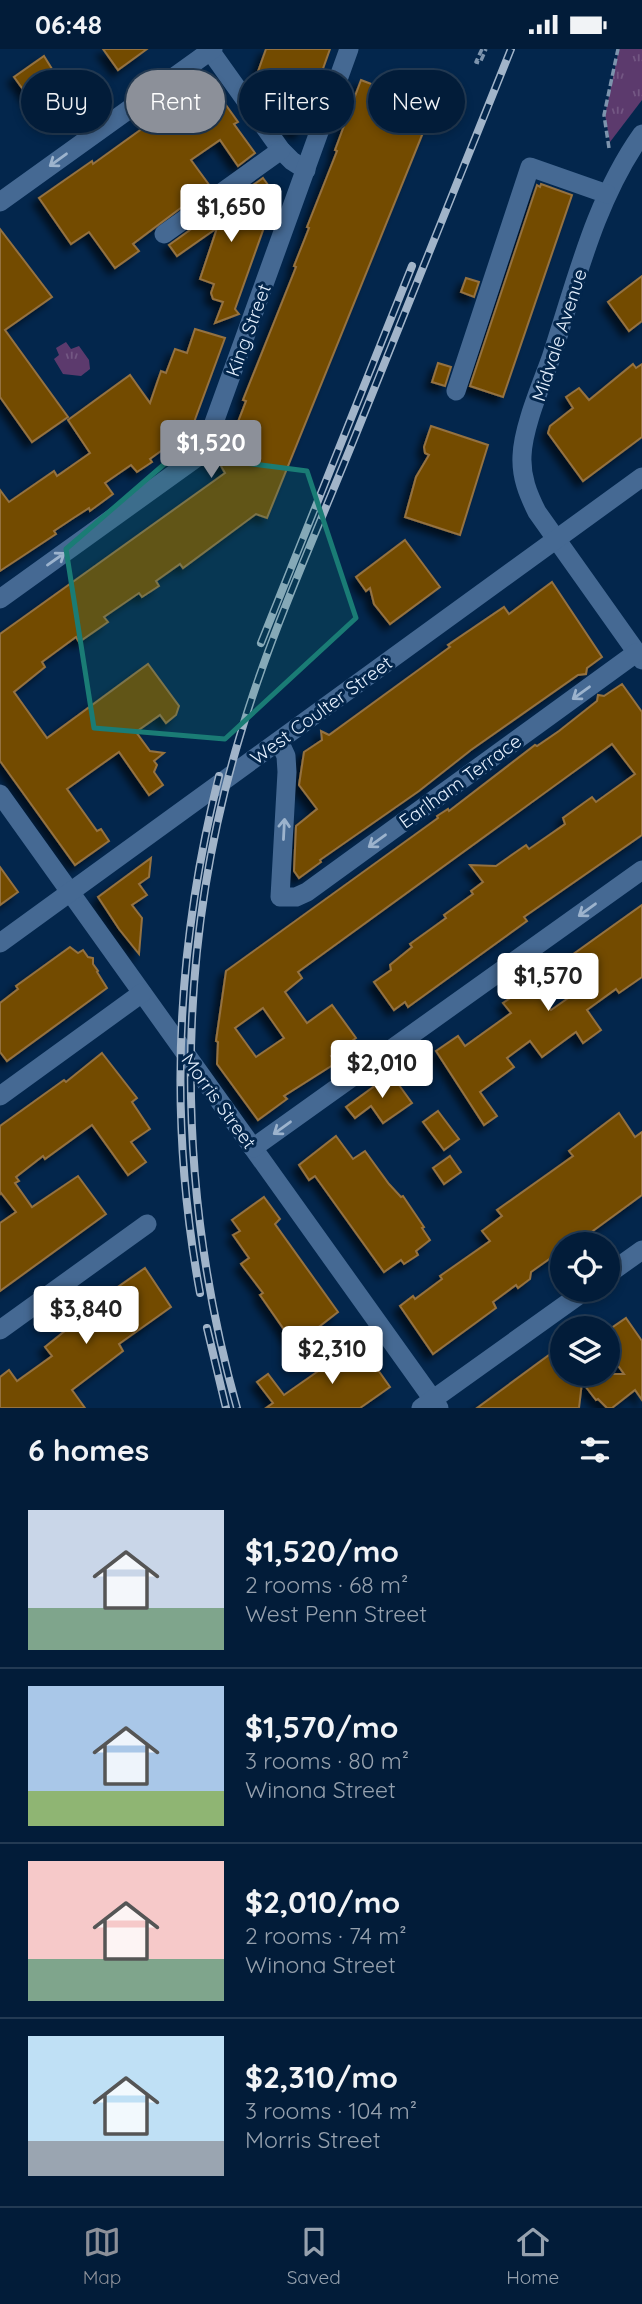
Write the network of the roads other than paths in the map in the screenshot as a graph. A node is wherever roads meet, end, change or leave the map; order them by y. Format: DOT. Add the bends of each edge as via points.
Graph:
graph roads {
  1 [pos="349,49"];
  2 [pos="211,50"];
  3 [pos="642,134"];
  4 [pos="281,150"];
  5 [pos="306,170"];
  6 [pos="607,194"];
  7 [pos="0,202"];
  8 [pos="164,234"];
  9 [pos="456,391"];
  10 [pos="642,477"];
  11 [pos="556,539"];
  12 [pos="0,599"];
  13 [pos="639,657"];
  14 [pos="279,741"];
  15 [pos="0,794"];
  16 [pos="642,870"];
  17 [pos="70,892"];
  18 [pos="0,943"];
  19 [pos="142,993"];
  20 [pos="0,1096"];
  21 [pos="253,1149"];
  22 [pos="147,1224"];
  23 [pos="642,1250"];
  24 [pos="620,1266"];
  25 [pos="570,1302"];
  26 [pos="0,1330"];
  27 [pos="431,1405"];
  1 -- 5 [label="street, King Street"];
  2 -- 4 [label="street"];
  2 -- 7 [label="street, one-way"];
  3 -- 6 [label="street, Midvale Avenue"];
  4 -- 5 [label="street"];
  4 -- 8 [label="street"];
  12 -- 5 [label="street, King Street, one-way" via="203,453"];
  6 -- 9 [label="street" via="530,167"];
  6 -- 11 [label="street, Midvale Avenue" via="522,453 527,493"];
  10 -- 11 [label="street, West Coulter Street"];
  11 -- 13 [label="street, Midvale Avenue"];
  11 -- 14 [label="street, West Coulter Street"];
  13 -- 14 [label="street, Earlham Terrace, one-way" via="296,897 280,897 287,767"];
  14 -- 17 [label="street, West Coulter Street"];
  15 -- 17 [label="street, Morris Street"];
  16 -- 21 [label="street, one-way"];
  17 -- 18 [label="street, West Coulter Street"];
  17 -- 19 [label="street, Morris Street"];
  19 -- 20 [label="street"];
  19 -- 21 [label="street, Morris Street"];
  21 -- 27 [label="street, Morris Street"];
  22 -- 26 [label="street"];
  23 -- 24 [label="street"];
  25 -- 27 [label="street"];
}
